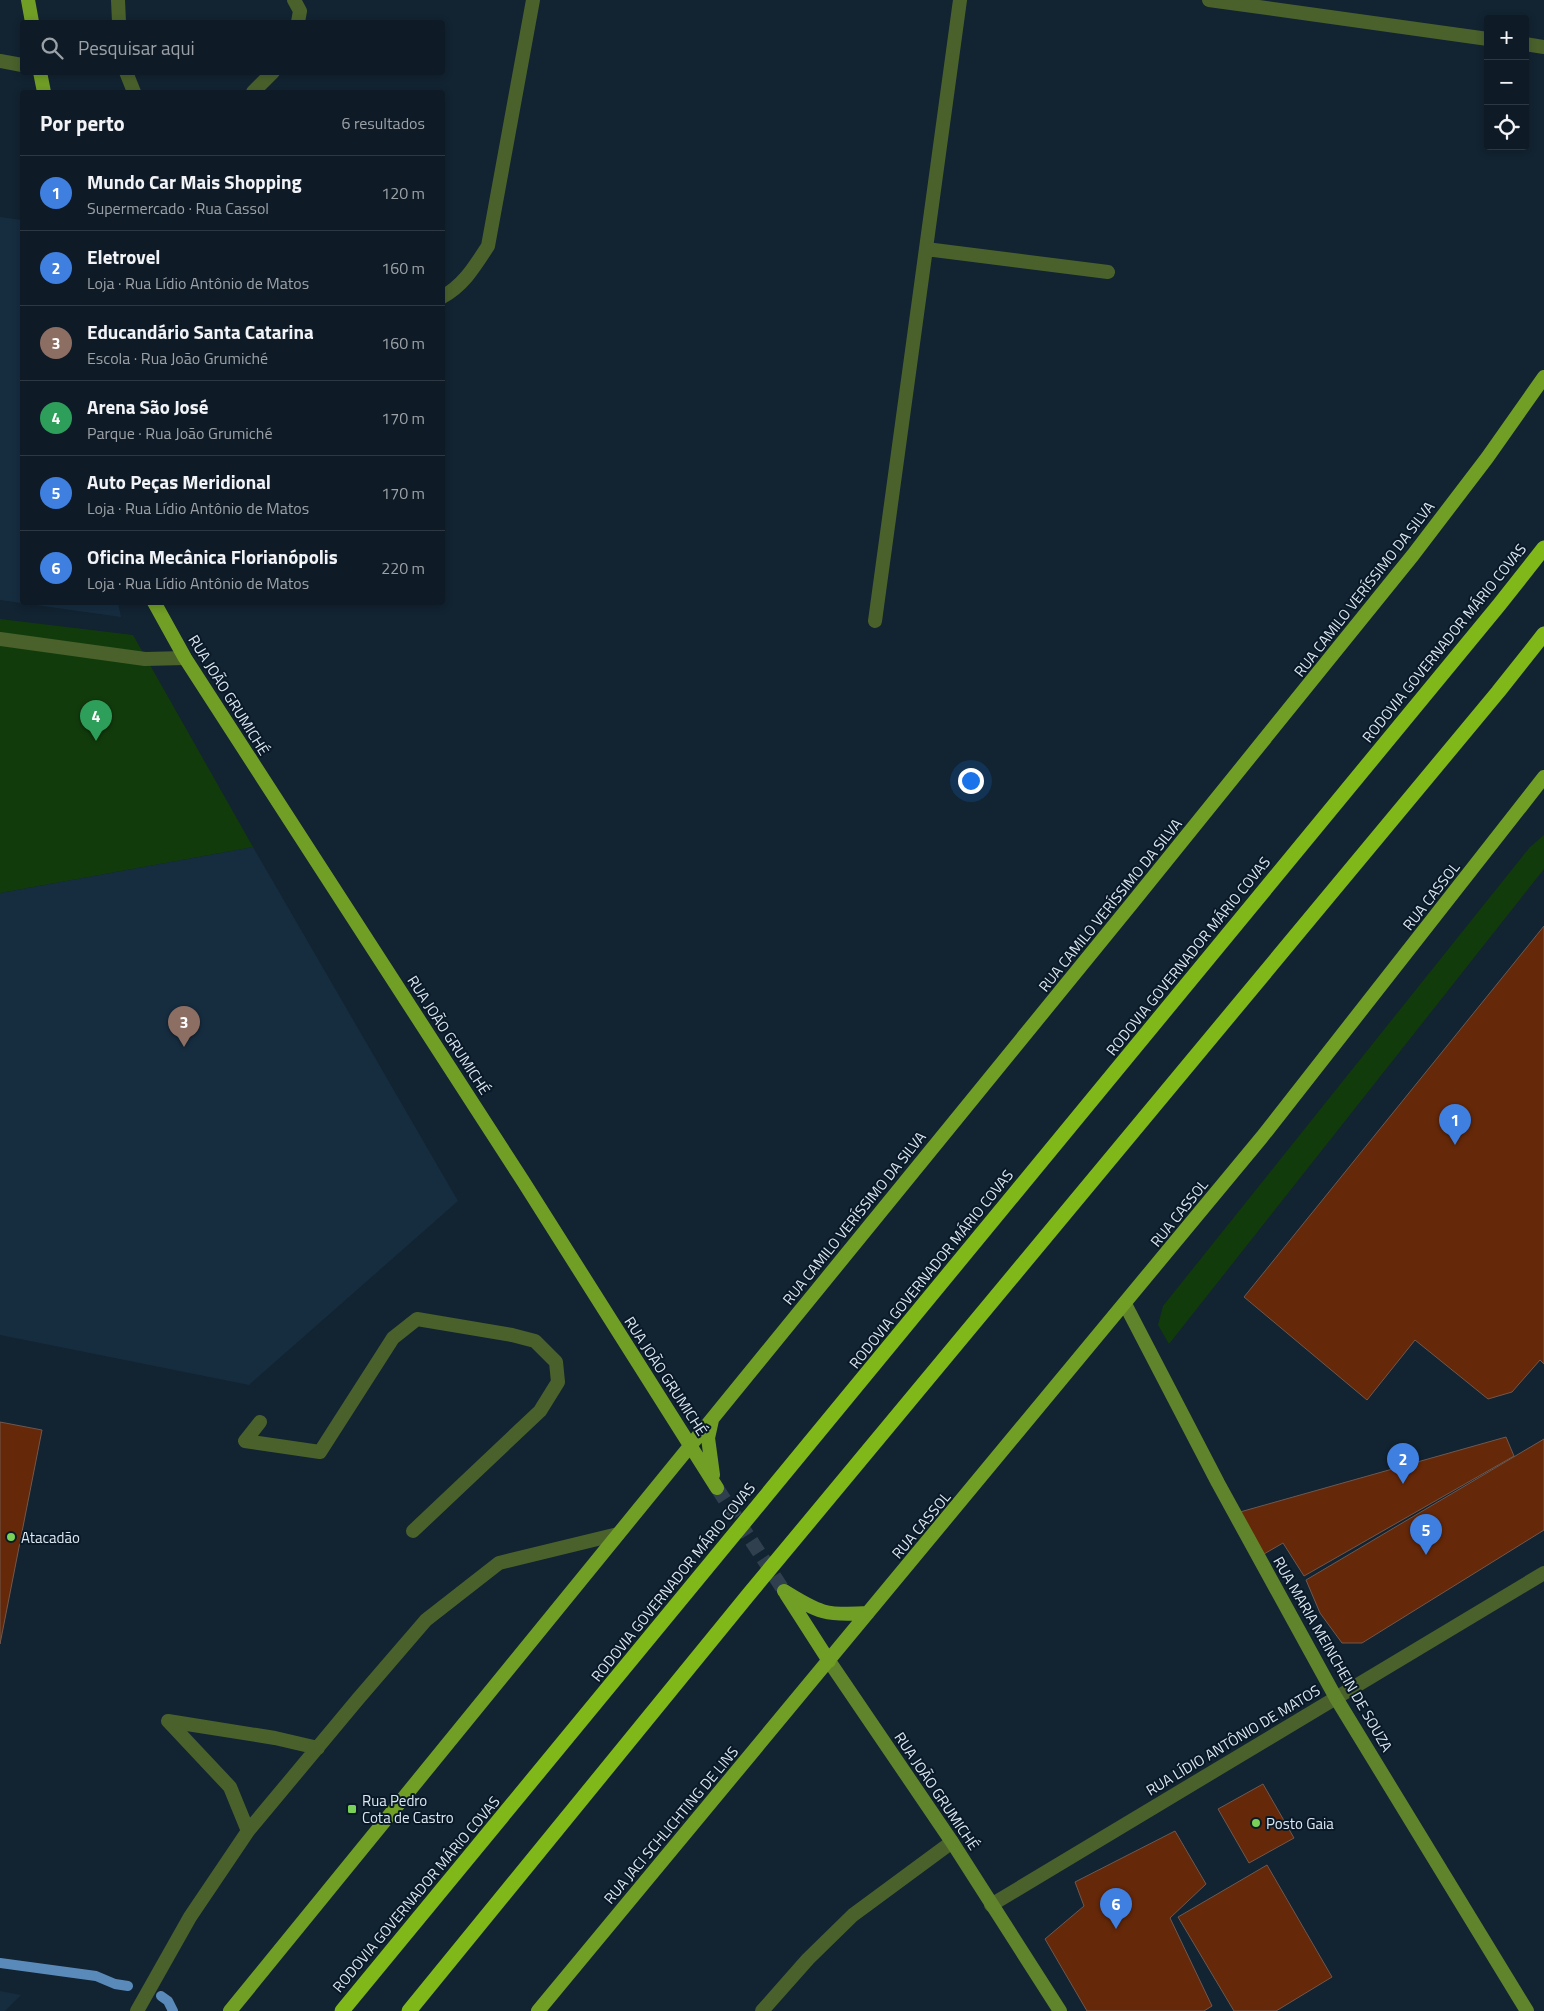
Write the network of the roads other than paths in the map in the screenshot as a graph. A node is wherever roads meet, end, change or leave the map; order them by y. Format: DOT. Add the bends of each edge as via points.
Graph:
graph roads {
  1 [pos="28,0"];
  2 [pos="118,0"];
  3 [pos="294,0"];
  4 [pos="533,0"];
  5 [pos="960,0"];
  6 [pos="1209,0"];
  7 [pos="32,20"];
  8 [pos="119,20"];
  9 [pos="298,20"];
  10 [pos="1484,38"];
  11 [pos="1529,45"];
  12 [pos="1544,47"];
  13 [pos="0,61"];
  14 [pos="20,65"];
  15 [pos="41,75"];
  16 [pos="127,75"];
  17 [pos="270,75"];
  18 [pos="44,90"];
  19 [pos="133,90"];
  20 [pos="255,90"];
  21 [pos="926,249"];
  22 [pos="1108,272"];
  23 [pos="445,295"];
  24 [pos="1544,377"];
  25 [pos="1544,548"];
  26 [pos="156,605"];
  27 [pos="875,621"];
  28 [pos="1544,634"];
  29 [pos="0,639"];
  30 [pos="185,658"];
  31 [pos="1544,777"];
  32 [pos="1125,1304"];
  33 [pos="713,1417"];
  34 [pos="260,1422"];
  35 [pos="690,1445"];
  36 [pos="413,1531"];
  37 [pos="618,1534"];
  38 [pos="1544,1573"];
  39 [pos="868,1613"];
  40 [pos="830,1661"];
  41 [pos="1336,1698"];
  42 [pos="318,1748"];
  43 [pos="248,1831"];
  44 [pos="952,1842"];
  45 [pos="991,1904"];
  46 [pos="137,2011"];
  47 [pos="230,2011"];
  48 [pos="342,2011"];
  49 [pos="409,2011"];
  50 [pos="538,2011"];
  51 [pos="762,2011"];
  52 [pos="1060,2011"];
  53 [pos="1527,2011"];
  1 -- 7 [label="main road"];
  2 -- 8 [label="street"];
  3 -- 9 [label="street" via="300,11"];
  4 -- 23 [label="street" via="488,246 471,273 455,290"];
  5 -- 21 [label="street"];
  6 -- 10 [label="street"];
  11 -- 12 [label="street"];
  13 -- 14 [label="street"];
  15 -- 18 [label="main road"];
  16 -- 19 [label="street"];
  17 -- 20 [label="street"];
  21 -- 22 [label="street"];
  21 -- 27 [label="street"];
  24 -- 33 [label="main road, RUA CAMILO VERÍSSIMO DA SILVA" via="1413,555"];
  25 -- 48 [label="highway, RODOVIA GOVERNADOR MÁRIO COVAS"];
  26 -- 30 [label="main road, RUA JOÃO GRUMICHÉ"];
  28 -- 49 [label="highway" via="749,1594"];
  29 -- 30 [label="street" via="146,659"];
  30 -- 35 [label="main road, RUA JOÃO GRUMICHÉ" via="524,1181"];
  31 -- 32 [label="main road, RUA CASSOL" via="1324,1060"];
  32 -- 39 [label="main road, RUA CASSOL"];
  32 -- 41 [label="main road, RUA MARIA MEINCHEIN DE SOUZA"];
  33 -- 35 [label="main road, RUA CAMILO VERÍSSIMO DA SILVA"];
  33 -- 35 [label="main road, RUA JOÃO GRUMICHÉ" via="708,1438 716,1486"];
  34 -- 36 [label="street" via="245,1441 320,1452 393,1338 417,1319 535,1342 556,1362 558,1382 540,1411"];
  35 -- 37 [label="main road"];
  37 -- 42 [label="street" via="499,1563 426,1620"];
  37 -- 47 [label="main road"];
  38 -- 41 [label="street, RUA LÍDIO ANTÔNIO DE MATOS"];
  39 -- 40 [label="main road, RUA CASSOL"];
  39 -- 40 [label="main road, RUA JOÃO GRUMICHÉ" via="826,1614 784,1591"];
  40 -- 44 [label="main road, RUA JOÃO GRUMICHÉ"];
  40 -- 50 [label="main road, RUA JACI SCHLICHTING DE LINS"];
  41 -- 45 [label="street, RUA LÍDIO ANTÔNIO DE MATOS"];
  41 -- 53 [label="main road, RUA MARIA MEINCHEIN DE SOUZA"];
  42 -- 43 [label="street"];
  42 -- 43 [label="street" via="168,1721 230,1787"];
  43 -- 46 [label="street" via="190,1917"];
  44 -- 45 [label="main road, RUA JOÃO GRUMICHÉ"];
  44 -- 51 [label="street" via="854,1915 808,1959"];
  45 -- 52 [label="main road, RUA JOÃO GRUMICHÉ"];
}
